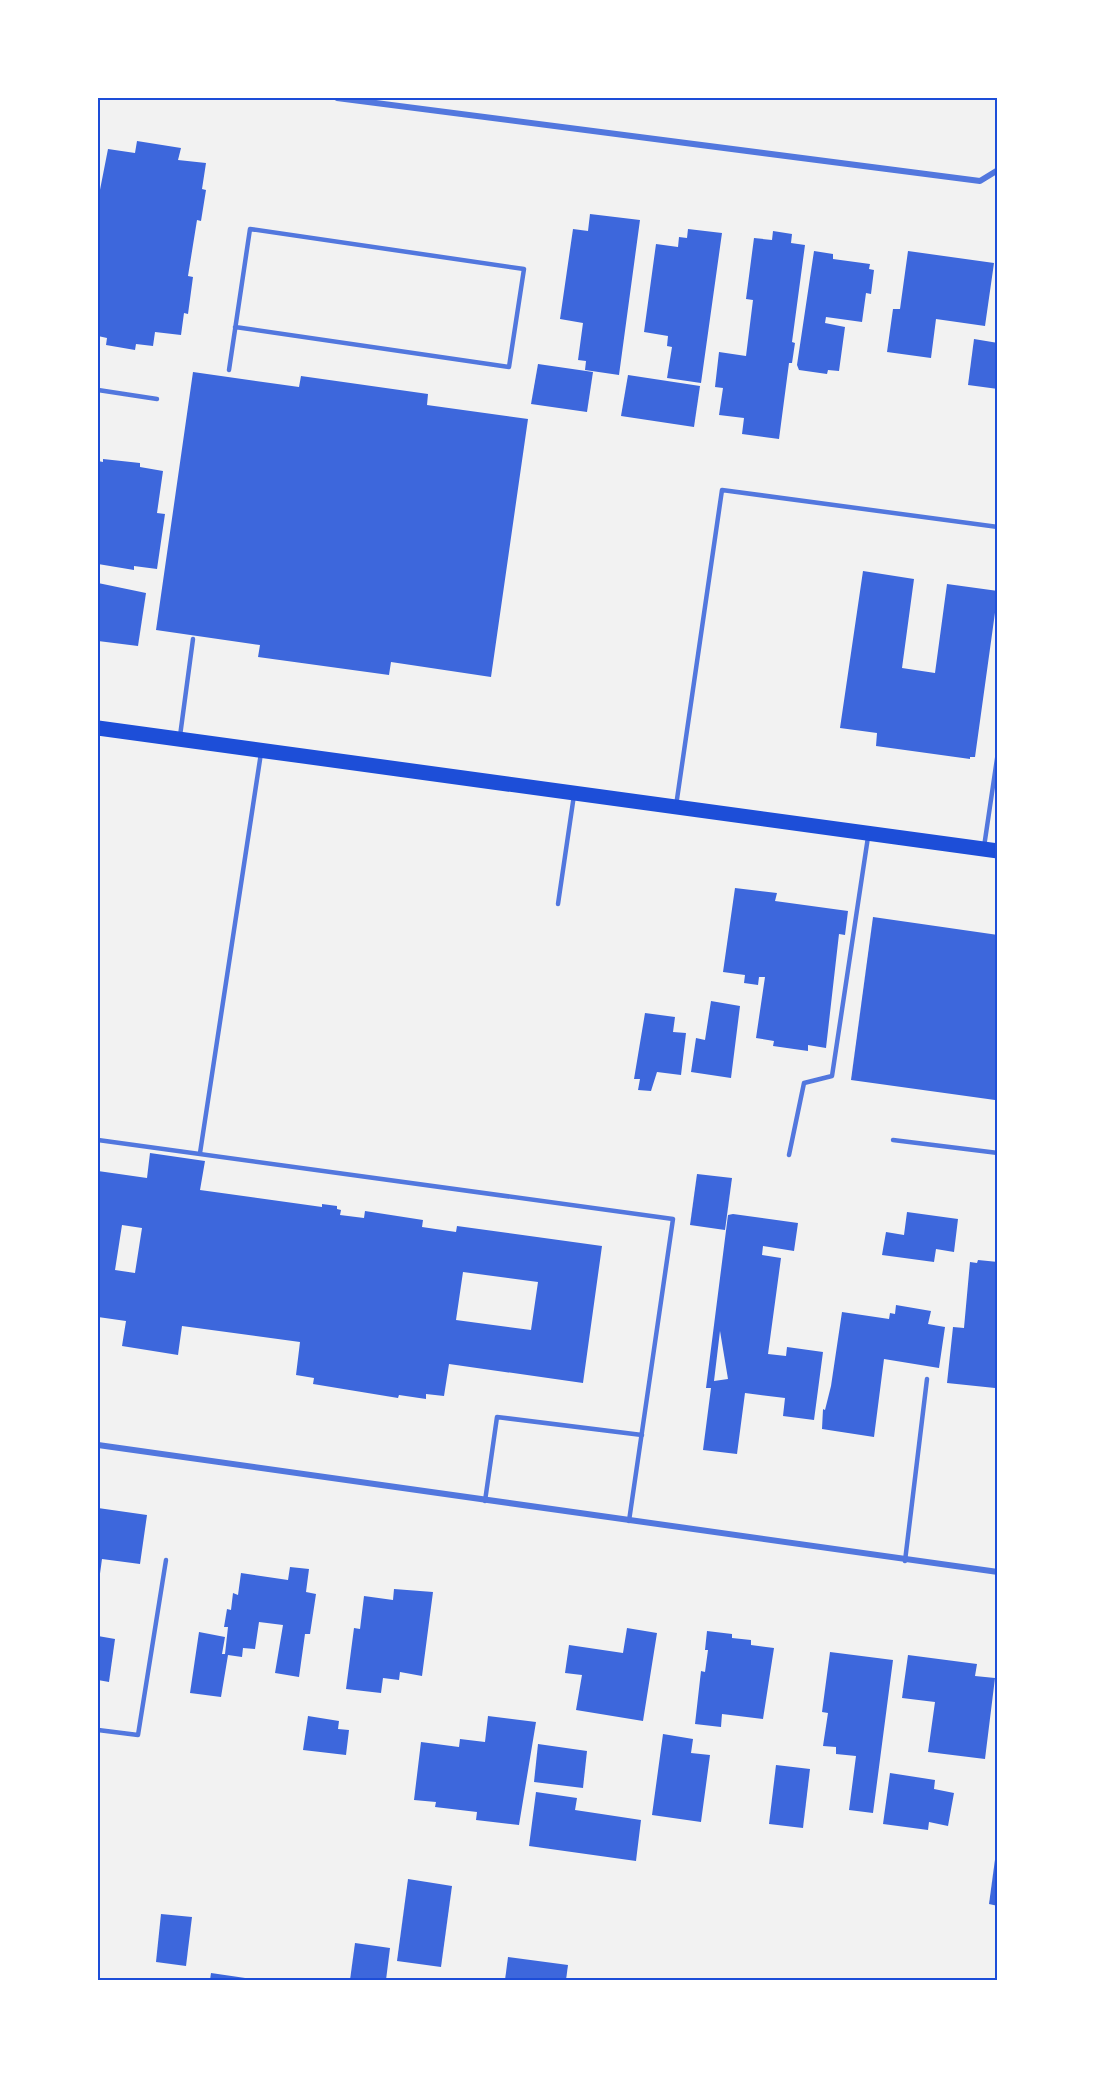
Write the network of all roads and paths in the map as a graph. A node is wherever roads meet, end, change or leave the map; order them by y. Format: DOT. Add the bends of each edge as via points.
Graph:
graph roads {
  1 [pos="337,98"];
  2 [pos="998,170"];
  3 [pos="236,327"];
  4 [pos="229,370"];
  5 [pos="98,390"];
  6 [pos="158,399"];
  7 [pos="998,527"];
  8 [pos="193,639"];
  9 [pos="98,728"];
  10 [pos="180,739"];
  11 [pos="261,750"];
  12 [pos="998,752"];
  13 [pos="574,792"];
  14 [pos="675,807"];
  15 [pos="869,835"];
  16 [pos="991,850"];
  17 [pos="558,904"];
  18 [pos="98,1140"];
  19 [pos="893,1140"];
  20 [pos="998,1153"];
  21 [pos="200,1154"];
  22 [pos="789,1155"];
  23 [pos="927,1379"];
  24 [pos="642,1435"];
  25 [pos="98,1445"];
  26 [pos="485,1500"];
  27 [pos="629,1521"];
  28 [pos="166,1560"];
  29 [pos="905,1561"];
  30 [pos="998,1572"];
  31 [pos="98,1730"];
  1 -- 2 [label="street" via="980,181"];
  3 -- 3 [label="lane" via="250,230 524,269 509,367"];
  3 -- 4 [label="lane"];
  5 -- 6 [label="lane"];
  7 -- 14 [label="lane" via="722,490"];
  8 -- 10 [label="lane"];
  9 -- 10 [label="main road"];
  10 -- 11 [label="main road"];
  11 -- 13 [label="main road"];
  11 -- 21 [label="lane"];
  12 -- 16 [label="lane"];
  13 -- 14 [label="main road"];
  13 -- 17 [label="lane"];
  14 -- 15 [label="main road"];
  15 -- 16 [label="main road"];
  15 -- 22 [label="lane" via="832,1076 804,1083"];
  18 -- 21 [label="lane"];
  19 -- 20 [label="lane"];
  21 -- 24 [label="lane" via="673,1220"];
  23 -- 29 [label="lane"];
  24 -- 26 [label="lane" via="497,1417"];
  24 -- 27 [label="lane"];
  25 -- 26 [label="street"];
  26 -- 27 [label="street"];
  27 -- 29 [label="street"];
  28 -- 31 [label="lane" via="138,1735"];
  29 -- 30 [label="street"];
}
